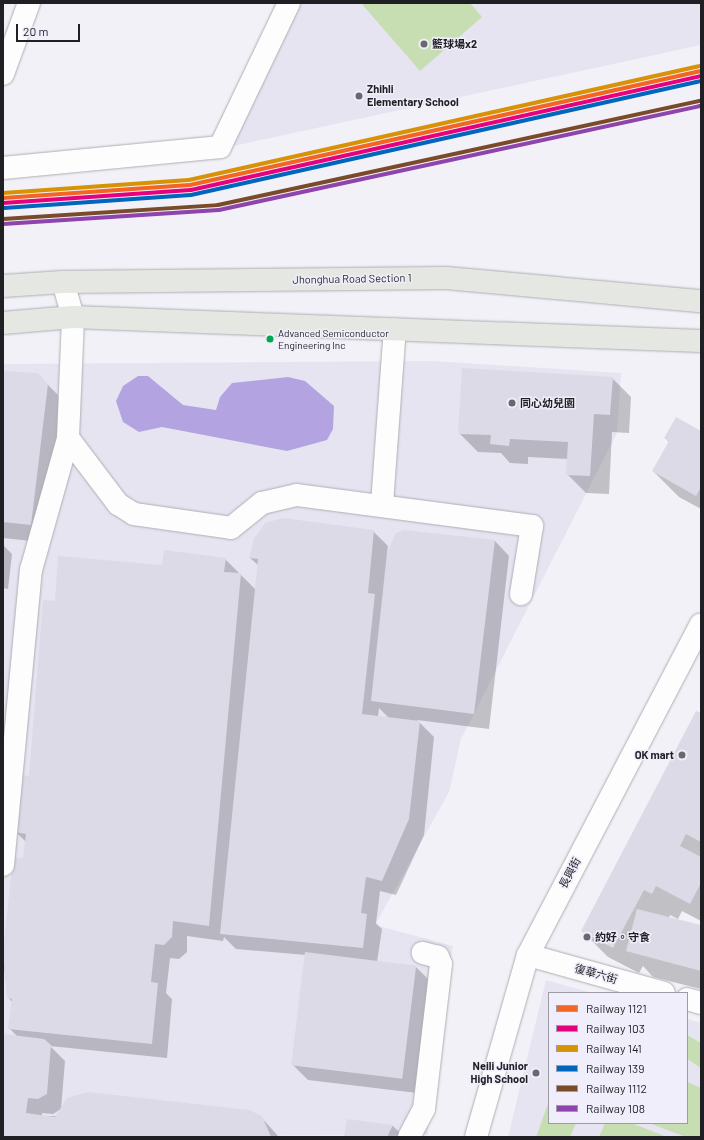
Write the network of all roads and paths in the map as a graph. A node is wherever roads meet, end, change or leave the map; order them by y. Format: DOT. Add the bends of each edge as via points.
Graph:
graph roads {
  1 [pos="29,3"];
  2 [pos="289,3"];
  3 [pos="3,74"];
  4 [pos="3,168"];
  5 [pos="63,282"];
  6 [pos="3,286"];
  7 [pos="701,301"];
  8 [pos="73,317"];
  9 [pos="3,323"];
  10 [pos="395,329"];
  11 [pos="701,341"];
  12 [pos="68,438"];
  13 [pos="382,504"];
  14 [pos="522,594"];
  15 [pos="701,624"];
  16 [pos="3,865"];
  17 [pos="422,953"];
  18 [pos="528,955"];
  19 [pos="660,992"];
  20 [pos="688,999"];
  21 [pos="701,1003"];
  22 [pos="410,1137"];
  23 [pos="476,1137"];
  1 -- 3 [label="street"];
  2 -- 4 [label="street" via="220,147"];
  5 -- 6 [label="main road, Jhonghua Road Section 1"];
  5 -- 7 [label="main road, Jhonghua Road Section 1" via="446,278"];
  5 -- 8 [label="street"];
  8 -- 9 [label="main road"];
  8 -- 10 [label="main road"];
  8 -- 12 [label="street"];
  10 -- 11 [label="main road"];
  10 -- 13 [label="street"];
  12 -- 13 [label="street" via="118,504 134,514 231,528 262,503 297,495"];
  12 -- 16 [label="street" via="32,570"];
  13 -- 14 [label="street" via="532,526"];
  15 -- 18 [label="street, 長興街"];
  17 -- 22 [label="street" via="438,957 441,964 424,1110"];
  18 -- 19 [label="street, 復華六街"];
  18 -- 23 [label="street, 長興街"];
  20 -- 21 [label="street"];
}
